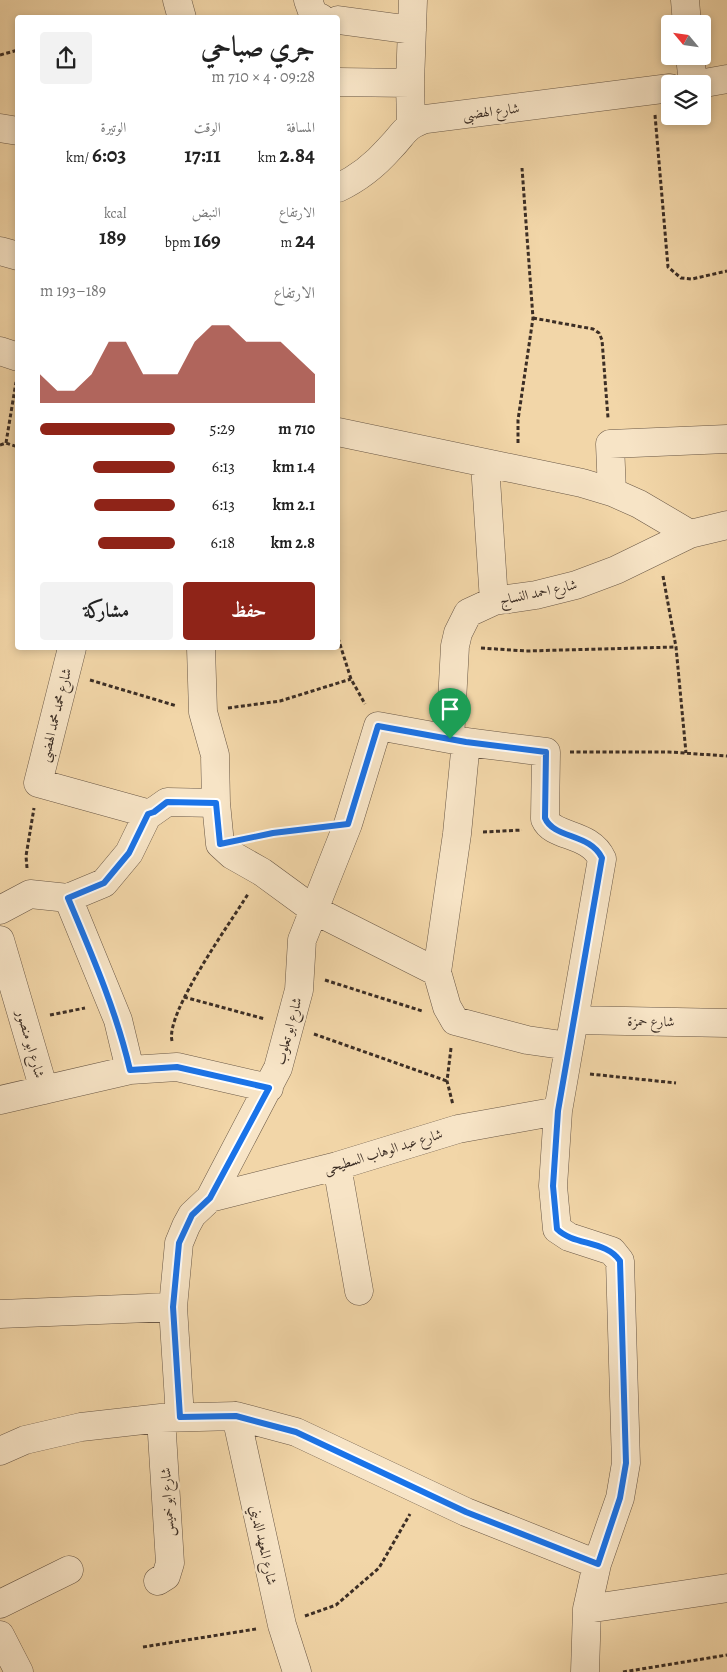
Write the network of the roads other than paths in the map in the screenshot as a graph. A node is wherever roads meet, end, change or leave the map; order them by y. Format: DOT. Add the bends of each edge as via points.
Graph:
graph roads {
  1 [pos="177,0"];
  2 [pos="308,0"];
  3 [pos="413,0"];
  4 [pos="685,0"];
  5 [pos="181,15"];
  6 [pos="315,15"];
  7 [pos="686,15"];
  8 [pos="340,20"];
  9 [pos="412,30"];
  10 [pos="727,79"];
  11 [pos="340,82"];
  12 [pos="711,82"];
  13 [pos="410,83"];
  14 [pos="661,89"];
  15 [pos="411,124"];
  16 [pos="0,128"];
  17 [pos="15,130"];
  18 [pos="340,187"];
  19 [pos="0,250"];
  20 [pos="15,255"];
  21 [pos="0,351"];
  22 [pos="15,356"];
  23 [pos="340,432"];
  24 [pos="727,439"];
  25 [pos="485,464"];
  26 [pos="612,492"];
  27 [pos="727,525"];
  28 [pos="690,534"];
  29 [pos="494,601"];
  30 [pos="201,650"];
  31 [pos="69,660"];
  32 [pos="458,740"];
  33 [pos="216,803"];
  34 [pos="148,814"];
  35 [pos="68,898"];
  36 [pos="0,910"];
  37 [pos="314,910"];
  38 [pos="0,940"];
  39 [pos="437,972"];
  40 [pos="574,1020"];
  41 [pos="727,1023"];
  42 [pos="567,1059"];
  43 [pos="130,1070"];
  44 [pos="269,1088"];
  45 [pos="44,1090"];
  46 [pos="0,1100"];
  47 [pos="558,1111"];
  48 [pos="337,1166"];
  49 [pos="210,1198"];
  50 [pos="359,1291"];
  51 [pos="173,1307"];
  52 [pos="0,1314"];
  53 [pos="236,1416"];
  54 [pos="171,1418"];
  55 [pos="0,1450"];
  56 [pos="598,1564"];
  57 [pos="69,1570"];
  58 [pos="158,1581"];
  59 [pos="727,1588"];
  60 [pos="0,1604"];
  61 [pos="587,1609"];
  62 [pos="0,1635"];
  63 [pos="19,1672"];
  64 [pos="297,1672"];
  65 [pos="585,1672"];
  1 -- 5 [label="street"];
  2 -- 6 [label="street"];
  3 -- 9 [label="street"];
  4 -- 7 [label="street"];
  8 -- 9 [label="street"];
  9 -- 13 [label="street"];
  10 -- 12 [label="street"];
  11 -- 13 [label="street"];
  13 -- 15 [label="street"];
  14 -- 15 [label="street, شارع الهضبى" via="426,119"];
  15 -- 18 [label="street" via="390,149"];
  16 -- 17 [label="street"];
  19 -- 20 [label="street"];
  21 -- 22 [label="street"];
  23 -- 25 [label="street"];
  24 -- 26 [label="street" via="610,444"];
  25 -- 26 [label="street"];
  25 -- 29 [label="street"];
  26 -- 28 [label="street"];
  27 -- 28 [label="street, شارع احمد النساج"];
  28 -- 29 [label="street, شارع احمد النساج" via="616,570 576,585"];
  29 -- 32 [label="street, شارع احمد النساج" via="468,613 458,633 455,646"];
  30 -- 33 [label="street" via="203,712 215,755"];
  31 -- 34 [label="street, شارع محمد محمد الهضبى" via="38,783"];
  32 -- 37 [label="street, شارع ابو تعلوب" via="378,726 348,824"];
  32 -- 39 [label="street, شارع احمد النساج" via="457,834"];
  32 -- 40 [label="street" via="546,752 545,818 552,827 592,845 602,858"];
  33 -- 34 [label="street" via="167,802"];
  33 -- 37 [label="street" via="220,844"];
  34 -- 35 [label="street" via="129,853 104,883"];
  35 -- 36 [label="street" via="30,894"];
  35 -- 43 [label="street" via="111,1003"];
  37 -- 39 [label="street"];
  37 -- 44 [label="street, شارع ابو تعلوب" via="302,940 299,990 290,1026"];
  38 -- 45 [label="street, شارع ابو منصور"];
  39 -- 42 [label="street" via="447,1007 455,1021 528,1040"];
  40 -- 41 [label="street, شارع حمزة"];
  40 -- 42 [label="street"];
  42 -- 47 [label="street"];
  43 -- 44 [label="street" via="177,1067"];
  43 -- 45 [label="street"];
  44 -- 49 [label="street, شارع ابو تعلوب"];
  45 -- 46 [label="street"];
  47 -- 48 [label="street, شارع عبد الوهاب السطيحى" via="458,1129"];
  47 -- 56 [label="street" via="553,1186 557,1229 569,1237 612,1251 620,1261 626,1463 620,1498"];
  48 -- 49 [label="street, شارع عبد الوهاب السطيحى"];
  48 -- 50 [label="street"];
  49 -- 51 [label="street, شارع ابو تعلوب" via="192,1215 179,1243"];
  51 -- 52 [label="street"];
  51 -- 54 [label="street, شارع ابو خميس"];
  53 -- 54 [label="street"];
  53 -- 56 [label="street" via="296,1432 466,1512"];
  53 -- 64 [label="street, شارع المعهد الديني" via="282,1625"];
  54 -- 55 [label="street" via="81,1426"];
  54 -- 58 [label="street, شارع ابو خميس" via="170,1563 166,1576"];
  56 -- 61 [label="street"];
  57 -- 60 [label="street"];
  59 -- 61 [label="street"];
  61 -- 65 [label="street"];
  62 -- 63 [label="street"];
}
